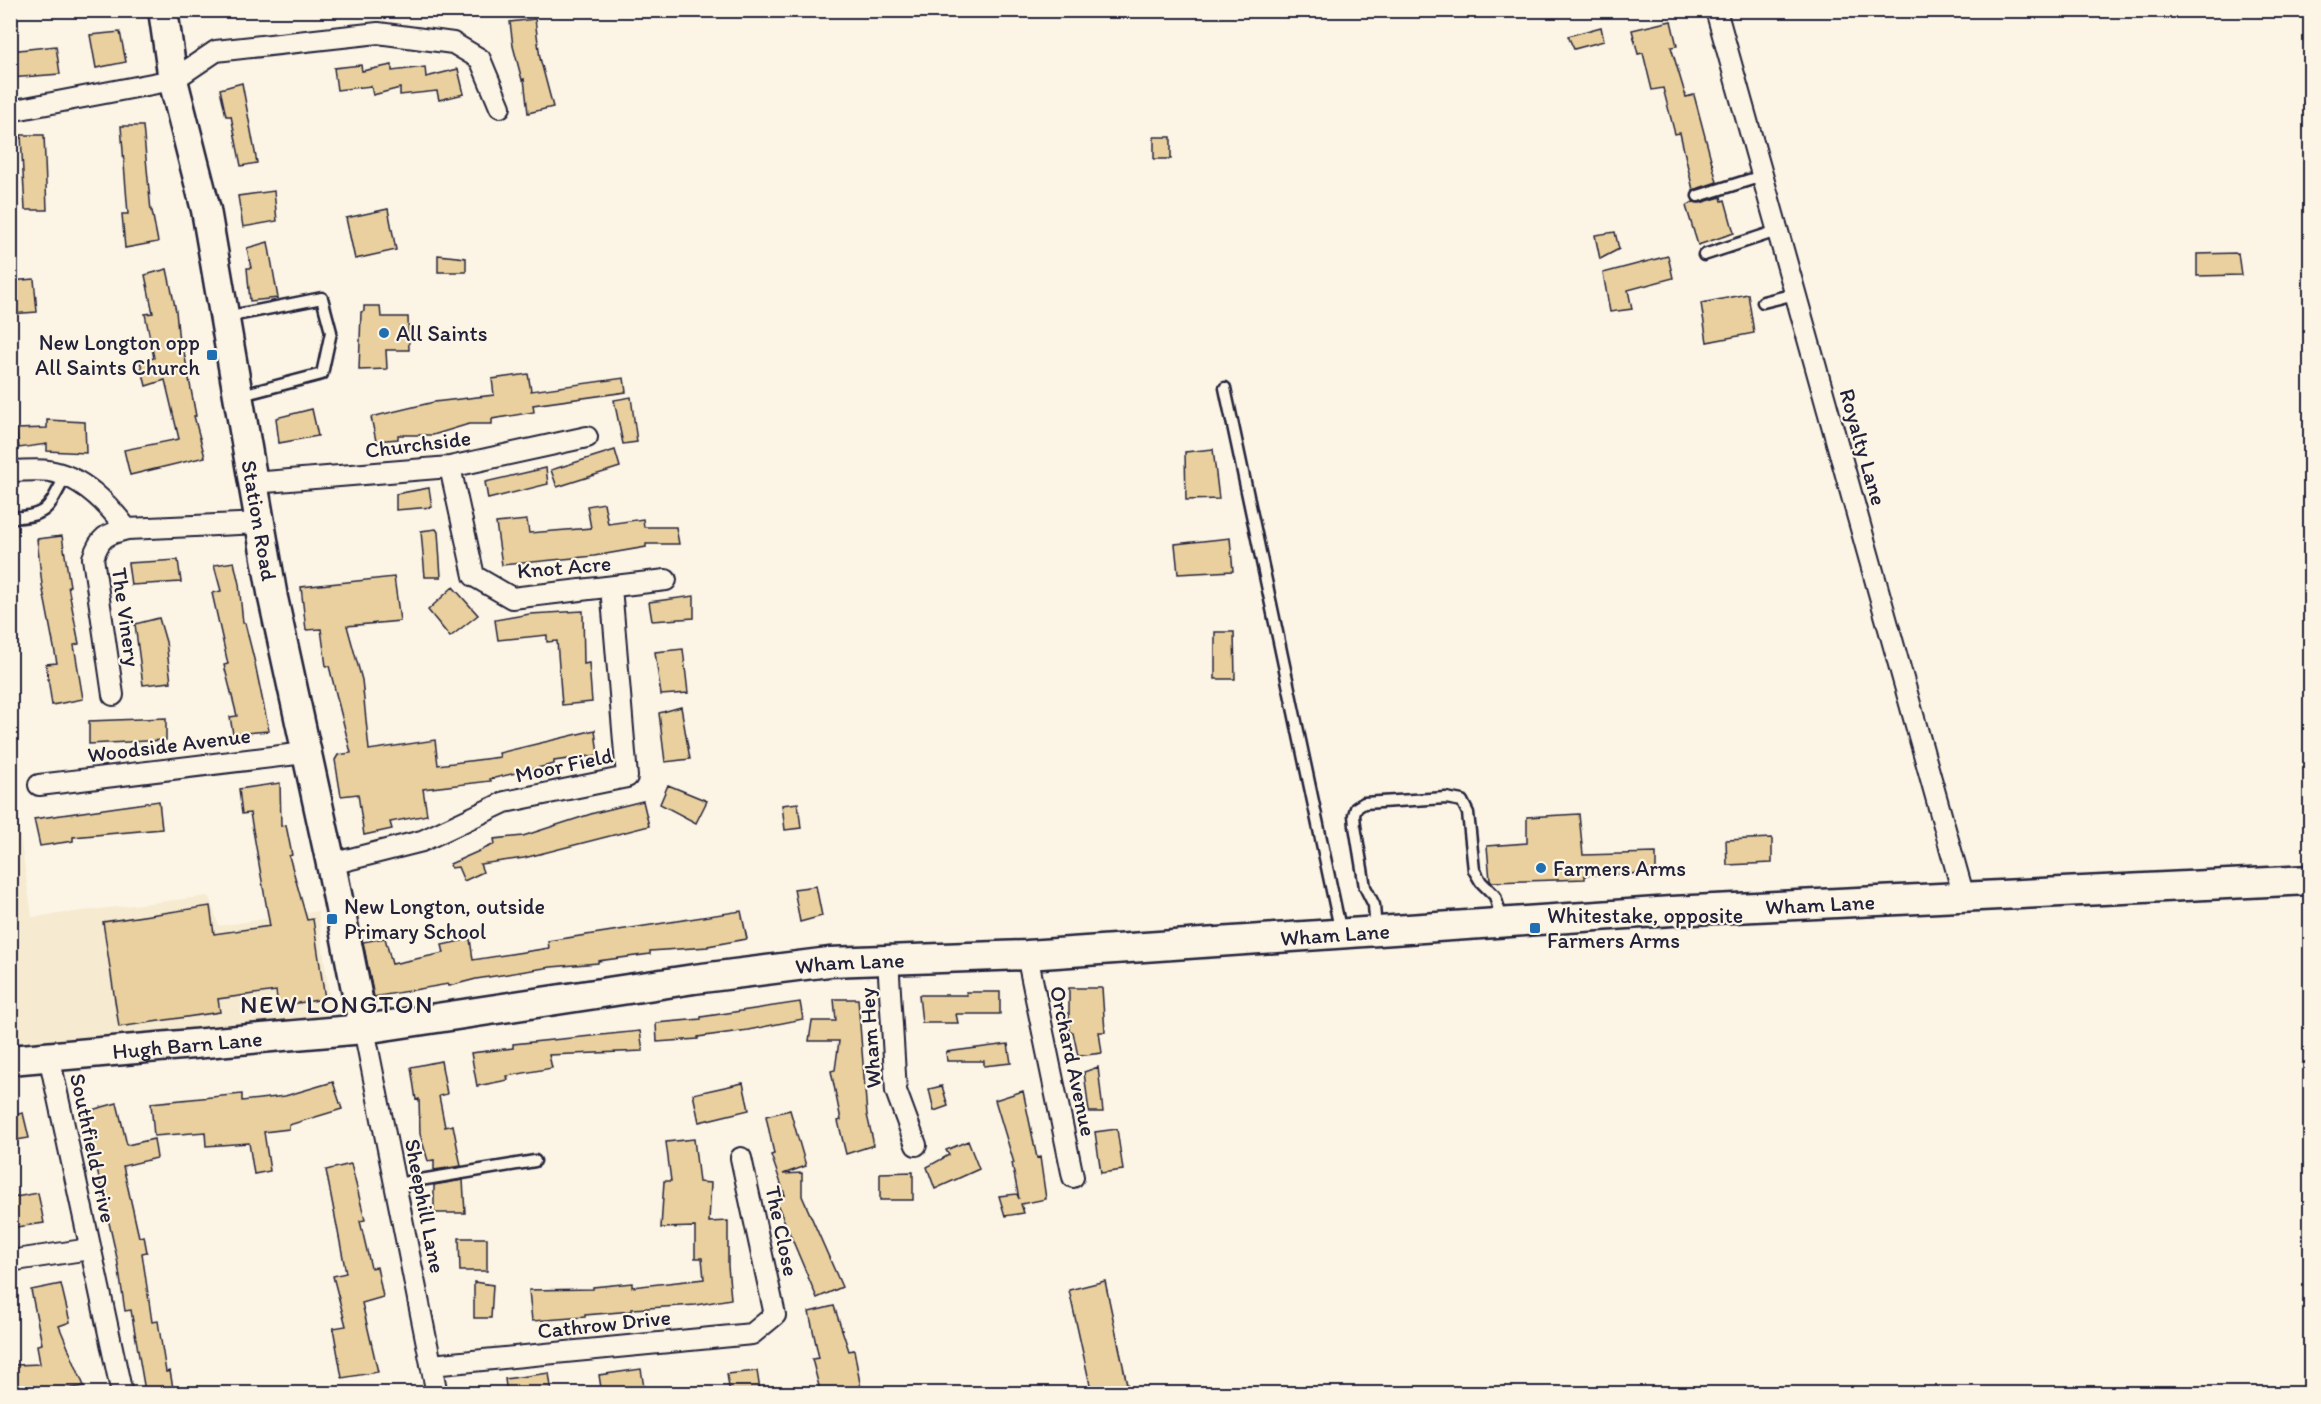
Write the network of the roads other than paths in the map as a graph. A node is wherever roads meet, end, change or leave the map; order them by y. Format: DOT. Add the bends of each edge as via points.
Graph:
graph roads {
  1 [pos="163,10"];
  2 [pos="1716,10"];
  3 [pos="173,80"];
  4 [pos="500,107"];
  5 [pos="10,111"];
  6 [pos="1762,176"];
  7 [pos="1698,196"];
  8 [pos="1777,231"];
  9 [pos="1704,255"];
  10 [pos="1795,294"];
  11 [pos="1763,302"];
  12 [pos="224,317"];
  13 [pos="1225,388"];
  14 [pos="238,396"];
  15 [pos="587,437"];
  16 [pos="450,468"];
  17 [pos="10,471"];
  18 [pos="65,477"];
  19 [pos="253,483"];
  20 [pos="10,518"];
  21 [pos="261,523"];
  22 [pos="127,529"];
  23 [pos="666,580"];
  24 [pos="611,587"];
  25 [pos="113,695"];
  26 [pos="305,753"];
  27 [pos="39,785"];
  28 [pos="331,864"];
  29 [pos="2310,880"];
  30 [pos="1964,897"];
  31 [pos="1503,923"];
  32 [pos="1376,931"];
  33 [pos="1341,933"];
  34 [pos="1027,955"];
  35 [pos="888,960"];
  36 [pos="364,1029"];
  37 [pos="49,1056"];
  38 [pos="10,1060"];
  39 [pos="916,1145"];
  40 [pos="741,1158"];
  41 [pos="535,1161"];
  42 [pos="1073,1177"];
  43 [pos="396,1184"];
  44 [pos="90,1249"];
  45 [pos="16,1260"];
  46 [pos="775,1315"];
  47 [pos="431,1365"];
  48 [pos="122,1394"];
  49 [pos="437,1394"];
  1 -- 3 [label="street, Station Road"];
  2 -- 6 [label="street, Royalty Lane"];
  3 -- 4 [label="street" via="216,51 378,33 453,43 480,59"];
  3 -- 5 [label="street"];
  3 -- 12 [label="street, Station Road" via="206,210"];
  6 -- 7 [label="lane"];
  6 -- 8 [label="street, Royalty Lane"];
  8 -- 9 [label="lane"];
  8 -- 10 [label="street, Royalty Lane"];
  10 -- 11 [label="lane"];
  10 -- 30 [label="street, Royalty Lane"];
  12 -- 14 [label="street, Station Road"];
  12 -- 14 [label="lane" via="322,298 331,332 322,374"];
  13 -- 33 [label="lane"];
  14 -- 19 [label="street, Station Road"];
  15 -- 16 [label="street, Churchside"];
  16 -- 19 [label="street, Churchside"];
  16 -- 24 [label="street, Knot Acre" via="474,576 513,598"];
  17 -- 18 [label="street" via="49,471"];
  18 -- 20 [label="lane" via="43,512"];
  18 -- 22 [label="street" via="108,504"];
  19 -- 21 [label="street, Station Road"];
  21 -- 22 [label="street, The Vinery"];
  21 -- 26 [label="street, Station Road"];
  22 -- 25 [label="street, The Vinery" via="108,534 93,558"];
  23 -- 24 [label="street, Knot Acre"];
  24 -- 28 [label="street, Moor Field" via="627,777 505,802 422,841"];
  26 -- 27 [label="street, Woodside Avenue"];
  26 -- 28 [label="street, Station Road"];
  28 -- 36 [label="street, Station Road"];
  29 -- 30 [label="street, Wham Lane"];
  30 -- 31 [label="street, Wham Lane"];
  31 -- 32 [label="street, Wham Lane"];
  31 -- 32 [label="lane" via="1495,896 1474,870 1466,806 1462,801 1446,798 1364,803 1356,808 1355,826 1365,887 1374,905"];
  32 -- 33 [label="street, Wham Lane"];
  33 -- 34 [label="street, Wham Lane"];
  34 -- 35 [label="street, Wham Lane"];
  34 -- 42 [label="street, Orchard Avenue"];
  35 -- 36 [label="street, Wham Lane" via="829,962 694,979"];
  35 -- 39 [label="street, Wham Hey" via="896,1091"];
  36 -- 37 [label="street, Hugh Barn Lane"];
  36 -- 43 [label="street, Sheephill Lane"];
  37 -- 38 [label="street, Hugh Barn Lane"];
  37 -- 44 [label="street, Southfield Drive"];
  40 -- 46 [label="street, The Close"];
  41 -- 43 [label="lane"];
  43 -- 47 [label="street, Sheephill Lane"];
  44 -- 45 [label="street, Southfield Drive"];
  44 -- 48 [label="street, Southfield Drive"];
  46 -- 47 [label="street, Cathrow Drive" via="752,1334"];
  47 -- 49 [label="street, Sheephill Lane"];
}
